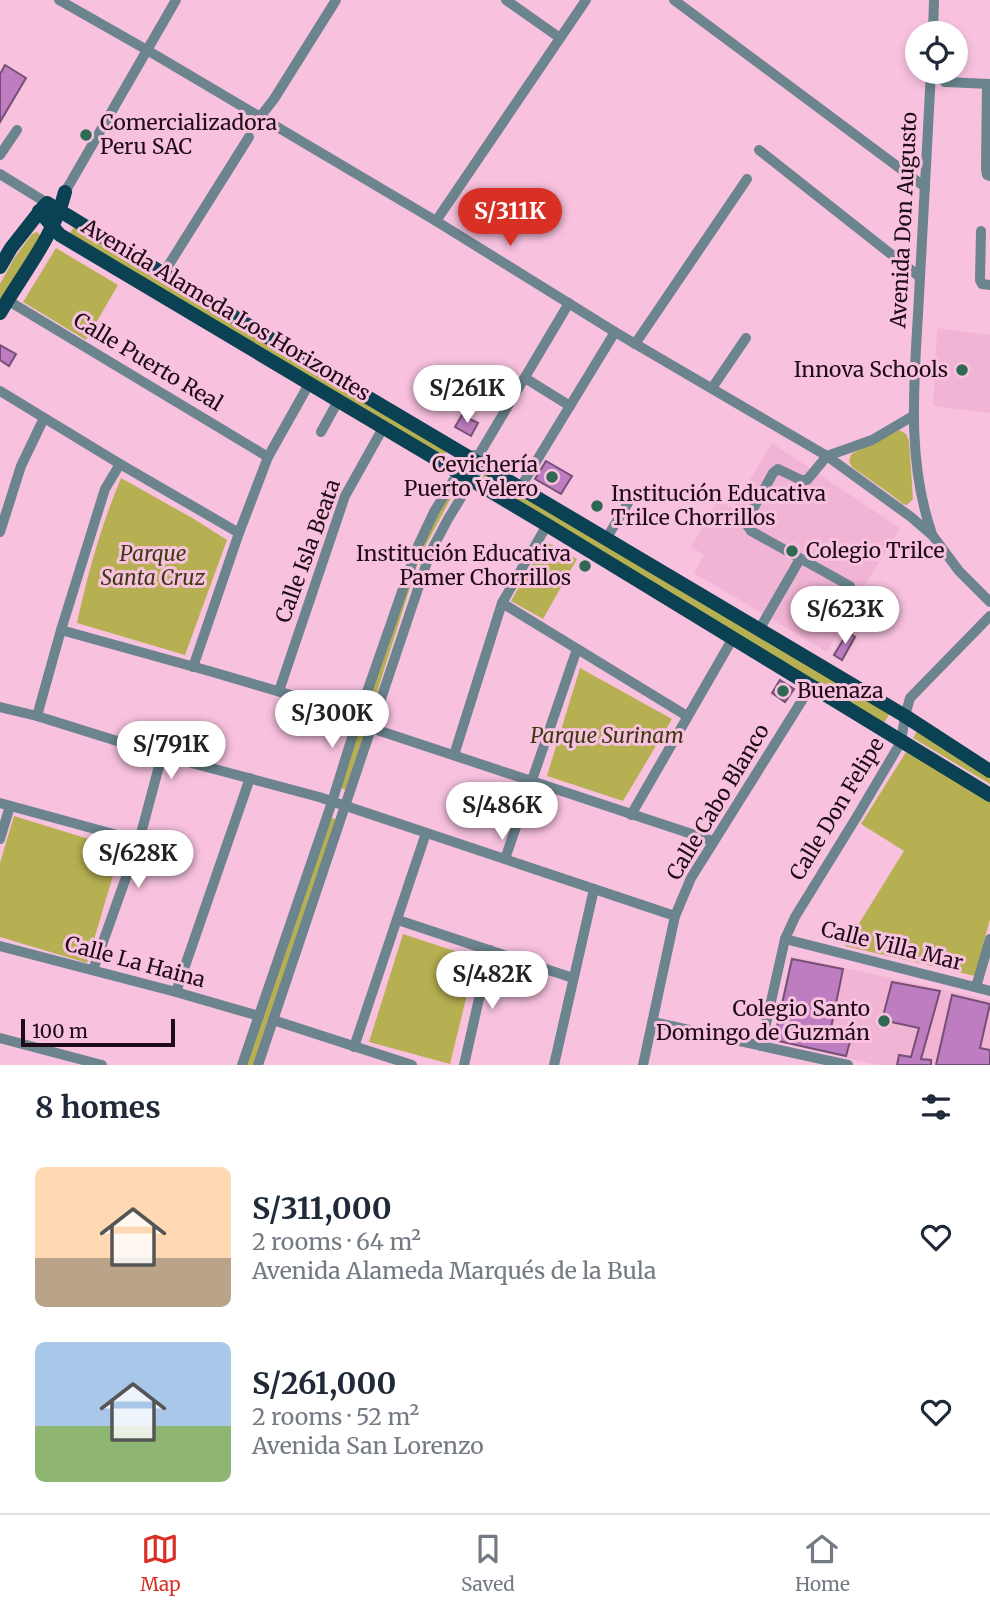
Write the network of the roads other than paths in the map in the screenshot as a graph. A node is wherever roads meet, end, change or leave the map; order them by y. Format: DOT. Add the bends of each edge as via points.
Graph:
graph roads {
  1 [pos="59,0"];
  2 [pos="176,0"];
  3 [pos="336,0"];
  4 [pos="506,0"];
  5 [pos="586,0"];
  6 [pos="674,0"];
  7 [pos="934,0"];
  8 [pos="933,21"];
  9 [pos="559,38"];
  10 [pos="147,50"];
  11 [pos="968,83"];
  12 [pos="930,84"];
  13 [pos="989,84"];
  14 [pos="260,117"];
  15 [pos="17,130"];
  16 [pos="249,137"];
  17 [pos="760,150"];
  18 [pos="0,156"];
  19 [pos="0,174"];
  20 [pos="990,176"];
  21 [pos="747,179"];
  22 [pos="926,187"];
  23 [pos="65,192"];
  24 [pos="43,207"];
  25 [pos="60,211"];
  26 [pos="436,221"];
  27 [pos="52,227"];
  28 [pos="990,239"];
  29 [pos="6,251"];
  30 [pos="0,267"];
  31 [pos="163,274"];
  32 [pos="920,277"];
  33 [pos="990,285"];
  34 [pos="569,303"];
  35 [pos="4,306"];
  36 [pos="615,332"];
  37 [pos="746,338"];
  38 [pos="635,344"];
  39 [pos="525,378"];
  40 [pos="309,384"];
  41 [pos="712,388"];
  42 [pos="0,391"];
  43 [pos="338,401"];
  44 [pos="570,406"];
  45 [pos="913,416"];
  46 [pos="44,418"];
  47 [pos="383,428"];
  48 [pos="321,432"];
  49 [pos="827,456"];
  50 [pos="268,457"];
  51 [pos="476,458"];
  52 [pos="120,464"];
  53 [pos="465,476"];
  54 [pos="520,488"];
  55 [pos="634,493"];
  56 [pos="547,525"];
  57 [pos="0,532"];
  58 [pos="239,533"];
  59 [pos="933,536"];
  60 [pos="606,539"];
  61 [pos="800,559"];
  62 [pos="850,586"];
  63 [pos="990,602"];
  64 [pos="502,603"];
  65 [pos="990,617"];
  66 [pos="61,630"];
  67 [pos="759,630"];
  68 [pos="733,638"];
  69 [pos="577,649"];
  70 [pos="193,667"];
  71 [pos="810,686"];
  72 [pos="279,691"];
  73 [pos="0,707"];
  74 [pos="359,715"];
  75 [pos="37,716"];
  76 [pos="687,716"];
  77 [pos="905,716"];
  78 [pos="371,728"];
  79 [pos="901,741"];
  80 [pos="162,755"];
  81 [pos="454,755"];
  82 [pos="990,771"];
  83 [pos="250,778"];
  84 [pos="532,781"];
  85 [pos="990,795"];
  86 [pos="332,802"];
  87 [pos="5,804"];
  88 [pos="345,806"];
  89 [pos="631,815"];
  90 [pos="426,833"];
  91 [pos="0,839"];
  92 [pos="139,841"];
  93 [pos="713,841"];
  94 [pos="505,859"];
  95 [pos="594,889"];
  96 [pos="675,916"];
  97 [pos="398,920"];
  98 [pos="785,939"];
  99 [pos="990,939"];
  100 [pos="0,946"];
  101 [pos="490,950"];
  102 [pos="93,970"];
  103 [pos="573,978"];
  104 [pos="976,987"];
  105 [pos="990,990"];
  106 [pos="176,992"];
  107 [pos="259,1016"];
  108 [pos="273,1020"];
  109 [pos="653,1022"];
  110 [pos="0,1038"];
  111 [pos="761,1046"];
  112 [pos="354,1047"];
  113 [pos="59,1060"];
  114 [pos="102,1065"];
  115 [pos="242,1065"];
  116 [pos="258,1065"];
  117 [pos="412,1065"];
  118 [pos="464,1065"];
  119 [pos="554,1065"];
  120 [pos="643,1065"];
  121 [pos="848,1065"];
  1 -- 10 [label="street"];
  2 -- 10 [label="street"];
  3 -- 14 [label="street"];
  4 -- 9 [label="street"];
  5 -- 9 [label="street"];
  6 -- 22 [label="street"];
  7 -- 8 [label="street"];
  9 -- 26 [label="street"];
  10 -- 14 [label="street"];
  10 -- 23 [label="street"];
  11 -- 13 [label="street"];
  12 -- 22 [label="street, Avenida Don Augusto"];
  13 -- 20 [label="street" via="986,169"];
  14 -- 26 [label="street"];
  15 -- 18 [label="street"];
  16 -- 31 [label="street"];
  17 -- 32 [label="street"];
  19 -- 24 [label="street, Avenida Alameda Los Horizontes" via="30,192"];
  21 -- 38 [label="street"];
  22 -- 32 [label="street, Avenida Don Augusto"];
  23 -- 24 [label="main road"];
  23 -- 25 [label="main road"];
  24 -- 25 [label="main road, Avenida Alameda Los Horizontes"];
  24 -- 27 [label="main road, Avenida Alameda Los Horizontes"];
  24 -- 29 [label="main road"];
  25 -- 27 [label="main road"];
  25 -- 31 [label="main road, Avenida Alameda Los Horizontes"];
  26 -- 34 [label="street"];
  27 -- 35 [label="main road"];
  27 -- 40 [label="main road, Avenida Alameda Los Horizontes" via="60,236"];
  28 -- 33 [label="street" via="981,231 980,281"];
  29 -- 30 [label="main road"];
  31 -- 51 [label="main road, Avenida Alameda Los Horizontes"];
  32 -- 45 [label="street, Avenida Don Augusto"];
  34 -- 36 [label="street"];
  34 -- 39 [label="street"];
  35 -- 50 [label="street, Calle Puerto Real"];
  36 -- 38 [label="street"];
  36 -- 44 [label="street"];
  37 -- 41 [label="street"];
  38 -- 41 [label="street"];
  39 -- 44 [label="street"];
  39 -- 51 [label="street"];
  40 -- 43 [label="main road, Avenida Alameda Los Horizontes"];
  40 -- 50 [label="street"];
  41 -- 49 [label="street"];
  42 -- 46 [label="street"];
  43 -- 47 [label="main road, Avenida Alameda Los Horizontes"];
  43 -- 48 [label="street"];
  44 -- 54 [label="street"];
  45 -- 49 [label="street" via="872,440"];
  45 -- 59 [label="street, Avenida Don Augusto" via="920,492"];
  46 -- 52 [label="street"];
  46 -- 57 [label="street" via="21,467"];
  47 -- 53 [label="main road, Avenida Alameda Los Horizontes"];
  47 -- 72 [label="street, Calle Isla Beata" via="345,496"];
  49 -- 59 [label="street"];
  49 -- 61 [label="street" via="807,480 783,471 773,473 747,520 751,531"];
  50 -- 58 [label="street"];
  51 -- 53 [label="street"];
  51 -- 54 [label="main road, Avenida Alameda Los Horizontes"];
  52 -- 58 [label="street"];
  52 -- 66 [label="street" via="105,489"];
  53 -- 56 [label="main road, Avenida Alameda Los Horizontes"];
  53 -- 74 [label="street" via="434,512 418,546"];
  53 -- 78 [label="street" via="430,553"];
  54 -- 60 [label="main road, Avenida Alameda Los Horizontes"];
  55 -- 60 [label="street"];
  56 -- 64 [label="street"];
  56 -- 68 [label="main road, Avenida Alameda Los Horizontes"];
  58 -- 70 [label="street"];
  59 -- 63 [label="street"];
  60 -- 67 [label="main road, Avenida Alameda Los Horizontes"];
  61 -- 62 [label="street"];
  61 -- 67 [label="street"];
  64 -- 69 [label="street"];
  64 -- 81 [label="street"];
  65 -- 77 [label="street, Calle Don Felipe" via="910,698"];
  66 -- 70 [label="street"];
  66 -- 75 [label="street"];
  67 -- 77 [label="main road, Avenida Alameda Los Horizontes"];
  68 -- 71 [label="main road, Avenida Alameda Los Horizontes"];
  68 -- 76 [label="street"];
  69 -- 76 [label="street"];
  69 -- 84 [label="street"];
  70 -- 72 [label="street"];
  71 -- 79 [label="main road, Avenida Alameda Los Horizontes"];
  71 -- 93 [label="street, Calle Cabo Blanco"];
  72 -- 74 [label="street"];
  73 -- 75 [label="street"];
  74 -- 86 [label="street"];
  75 -- 80 [label="street"];
  76 -- 89 [label="street"];
  77 -- 79 [label="street, Calle Don Felipe"];
  77 -- 82 [label="main road, Avenida Alameda Los Horizontes"];
  78 -- 81 [label="street"];
  78 -- 88 [label="street"];
  79 -- 85 [label="main road, Avenida Alameda Los Horizontes"];
  79 -- 98 [label="street, Calle Don Felipe"];
  80 -- 83 [label="street"];
  80 -- 92 [label="street"];
  81 -- 84 [label="street"];
  83 -- 86 [label="street"];
  83 -- 106 [label="street"];
  84 -- 89 [label="street"];
  84 -- 94 [label="street"];
  86 -- 88 [label="street"];
  86 -- 107 [label="street"];
  87 -- 91 [label="street"];
  87 -- 92 [label="street"];
  88 -- 90 [label="street"];
  88 -- 108 [label="street"];
  89 -- 93 [label="street"];
  90 -- 94 [label="street"];
  90 -- 97 [label="street"];
  92 -- 102 [label="street"];
  93 -- 96 [label="street, Calle Cabo Blanco"];
  94 -- 95 [label="street"];
  95 -- 96 [label="street"];
  95 -- 103 [label="street"];
  96 -- 109 [label="street, Calle Cabo Blanco"];
  97 -- 101 [label="street"];
  97 -- 112 [label="street"];
  98 -- 104 [label="street, Calle Villa Mar"];
  98 -- 111 [label="street, Calle Don Felipe"];
  99 -- 104 [label="street"];
  100 -- 102 [label="street, Calle La Haina"];
  101 -- 103 [label="street"];
  101 -- 118 [label="street"];
  102 -- 106 [label="street, Calle La Haina"];
  103 -- 119 [label="street"];
  104 -- 105 [label="street, Calle Villa Mar"];
  106 -- 107 [label="street, Calle La Haina"];
  107 -- 115 [label="street"];
  108 -- 112 [label="street"];
  108 -- 116 [label="street"];
  109 -- 111 [label="street"];
  109 -- 120 [label="street, Calle Cabo Blanco"];
  110 -- 113 [label="street"];
  111 -- 121 [label="street"];
  112 -- 117 [label="street"];
  113 -- 114 [label="street"];
}
